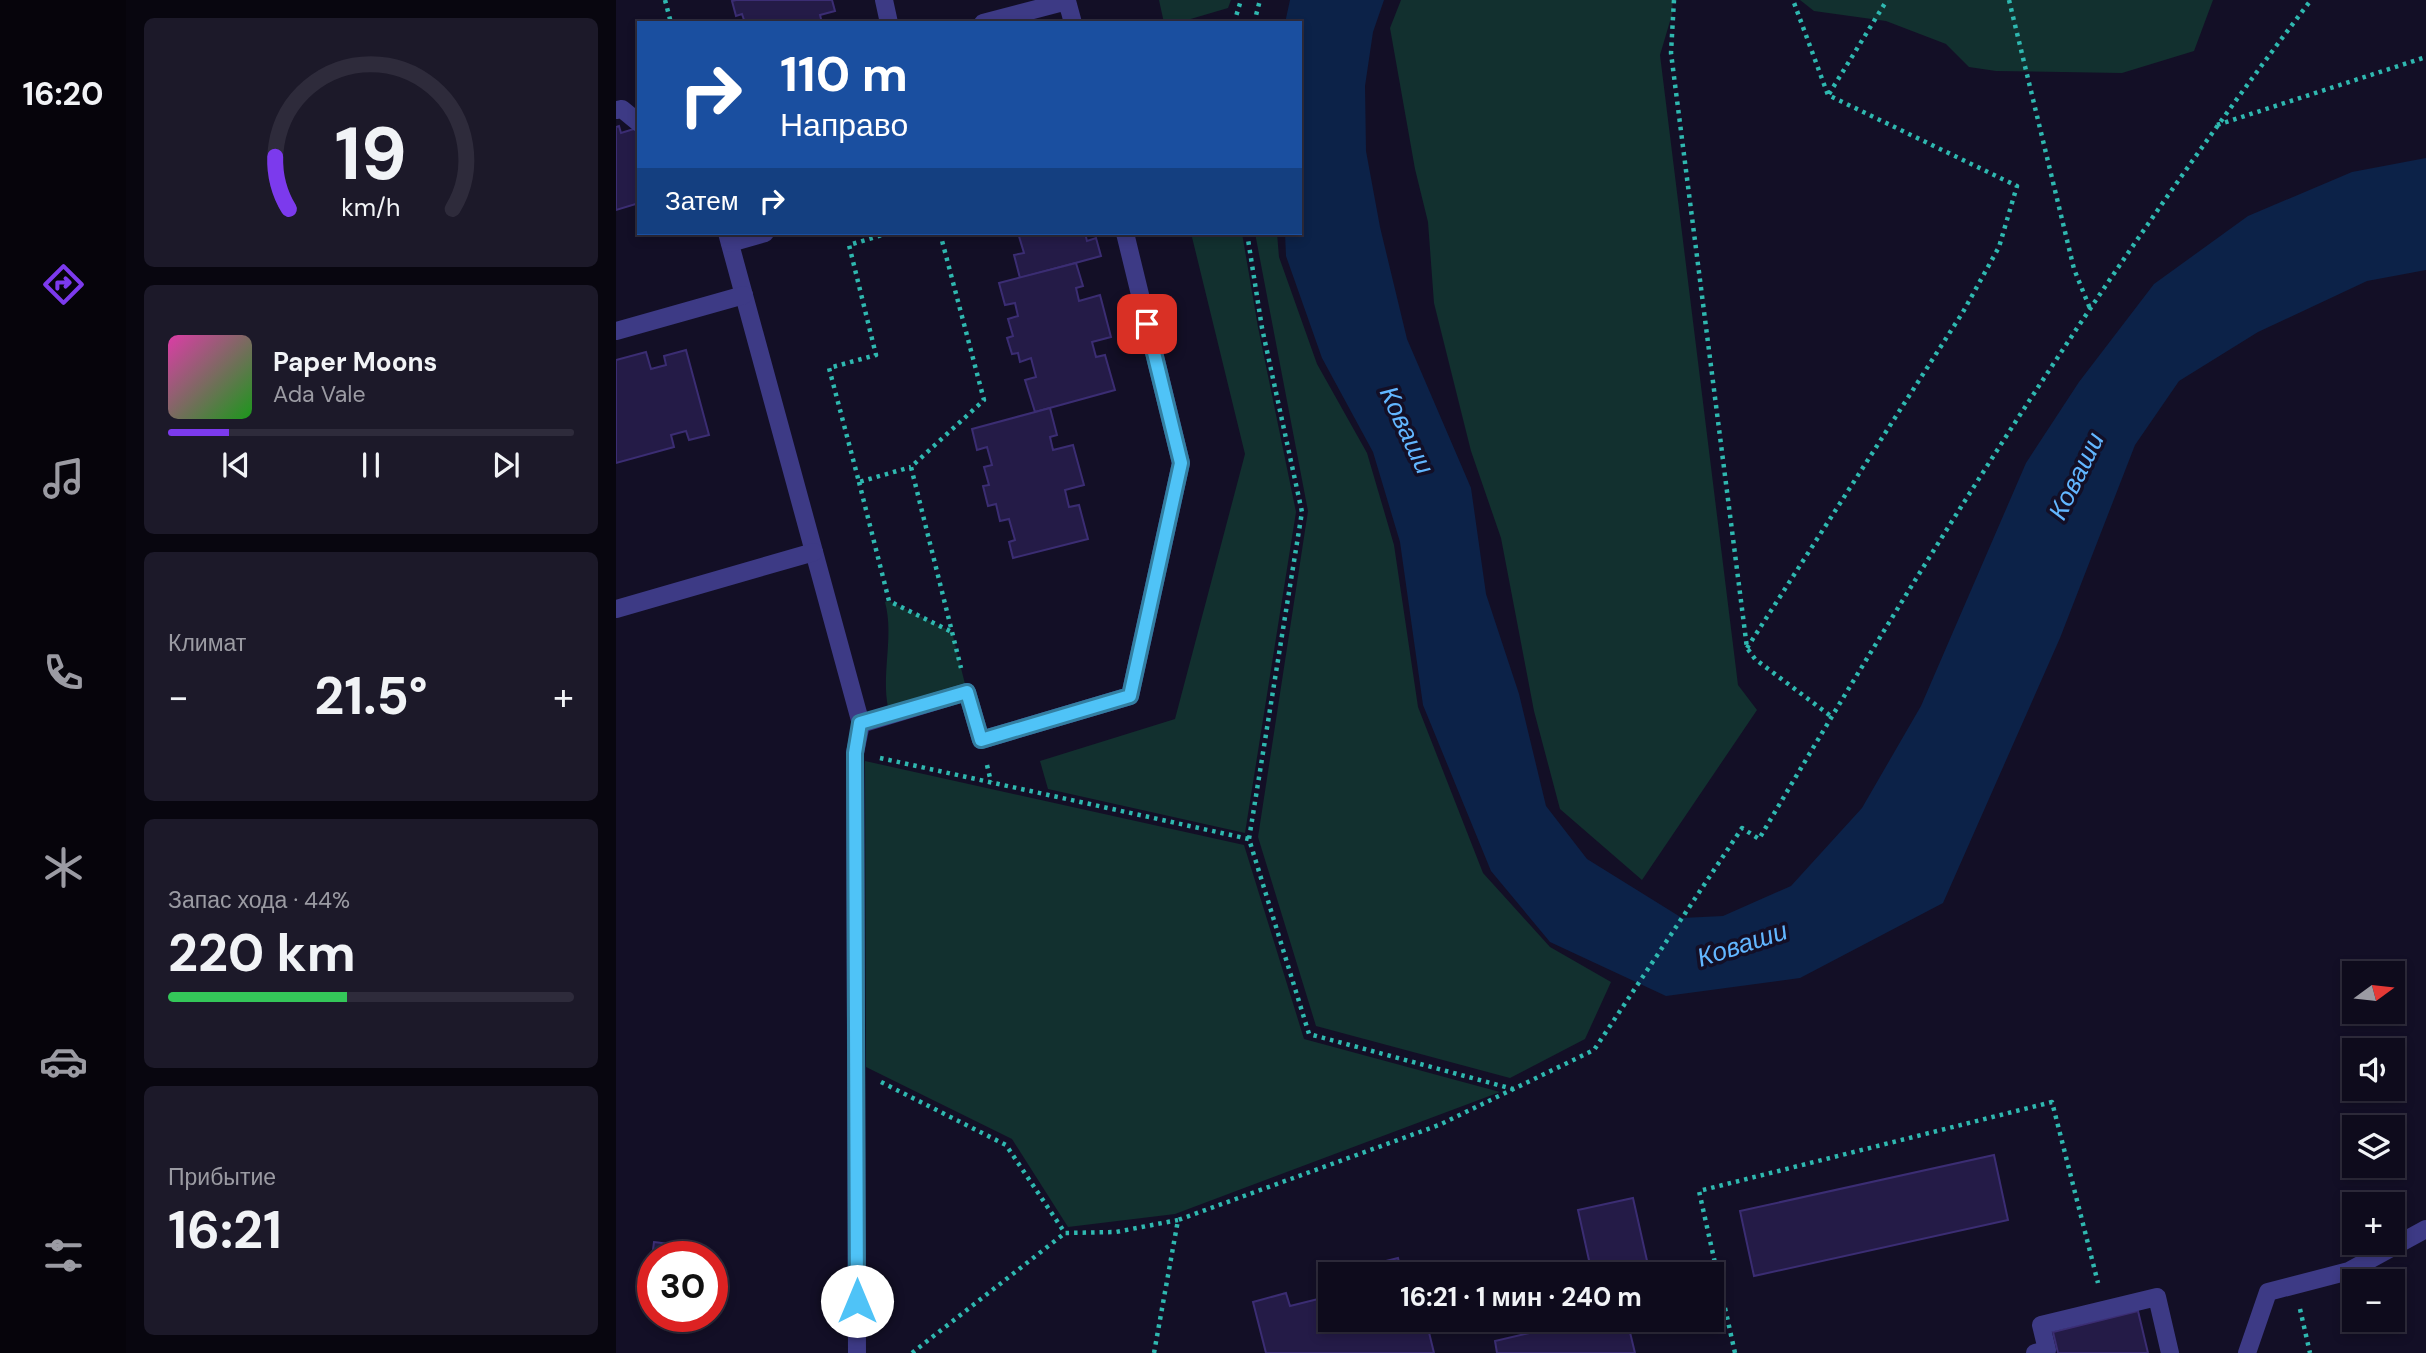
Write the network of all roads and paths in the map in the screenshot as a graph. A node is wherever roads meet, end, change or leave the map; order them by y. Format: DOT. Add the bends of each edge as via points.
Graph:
graph roads {
  1 [pos="665,0"];
  2 [pos="884,0"];
  3 [pos="1241,0"];
  4 [pos="1260,0"];
  5 [pos="1674,0"];
  6 [pos="1793,0"];
  7 [pos="1886,0"];
  8 [pos="2009,0"];
  9 [pos="2311,0"];
  10 [pos="670,21"];
  11 [pos="889,21"];
  12 [pos="991,21"];
  13 [pos="1073,21"];
  14 [pos="1235,21"];
  15 [pos="1255,21"];
  16 [pos="2426,57"];
  17 [pos="1828,95"];
  18 [pos="616,110"];
  19 [pos="637,121"];
  20 [pos="2217,125"];
  21 [pos="750,235"];
  22 [pos="882,235"];
  23 [pos="941,235"];
  24 [pos="1125,235"];
  25 [pos="1247,235"];
  26 [pos="728,238"];
  27 [pos="744,295"];
  28 [pos="2091,312"];
  29 [pos="616,331"];
  30 [pos="911,467"];
  31 [pos="859,482"];
  32 [pos="814,552"];
  33 [pos="616,609"];
  34 [pos="952,632"];
  35 [pos="1747,648"];
  36 [pos="967,692"];
  37 [pos="1832,717"];
  38 [pos="860,723"];
  39 [pos="855,753"];
  40 [pos="1249,839"];
  41 [pos="856,1069"];
  42 [pos="1513,1089"];
  43 [pos="1178,1220"];
  44 [pos="2426,1229"];
  45 [pos="1065,1233"];
  46 [pos="2295,1285"];
  47 [pos="2105,1310"];
  48 [pos="857,1353"];
  49 [pos="912,1353"];
  50 [pos="1154,1353"];
  51 [pos="1735,1353"];
  52 [pos="2035,1353"];
  53 [pos="2170,1353"];
  54 [pos="2248,1353"];
  55 [pos="2310,1353"];
  1 -- 10 [label="path"];
  2 -- 11 [label="street"];
  3 -- 14 [label="path"];
  4 -- 15 [label="path"];
  5 -- 35 [label="path" via="1671,53"];
  6 -- 17 [label="path"];
  7 -- 17 [label="path"];
  8 -- 28 [label="path" via="2074,269"];
  9 -- 20 [label="path"];
  12 -- 13 [label="street" via="1068,1"];
  16 -- 20 [label="path"];
  17 -- 35 [label="path" via="2017,186 1999,247 1963,313"];
  18 -- 19 [label="street" via="622,109"];
  20 -- 28 [label="path"];
  21 -- 26 [label="street"];
  22 -- 31 [label="path" via="849,244 876,355 829,368"];
  23 -- 30 [label="path" via="984,400"];
  24 -- 36 [label="street" via="1181,463 1130,696 981,740"];
  25 -- 40 [label="path" via="1262,328 1302,512"];
  26 -- 27 [label="street"];
  27 -- 29 [label="street"];
  27 -- 32 [label="street"];
  28 -- 37 [label="path" via="2013,425"];
  30 -- 31 [label="path"];
  30 -- 34 [label="path"];
  31 -- 34 [label="path" via="889,601"];
  32 -- 33 [label="street"];
  32 -- 38 [label="street"];
  34 -- 36 [label="path"];
  35 -- 37 [label="path"];
  36 -- 38 [label="street"];
  37 -- 42 [label="path" via="1759,839 1742,828 1594,1050"];
  38 -- 39 [label="street"];
  39 -- 40 [label="path"];
  39 -- 41 [label="street"];
  40 -- 42 [label="path" via="1309,1034"];
  41 -- 45 [label="path" via="1006,1145"];
  41 -- 48 [label="street"];
  42 -- 43 [label="path" via="1439,1125"];
  43 -- 45 [label="path" via="1116,1232"];
  43 -- 50 [label="path"];
  44 -- 46 [label="street" via="2349,1271"];
  45 -- 49 [label="path"];
  46 -- 54 [label="street" via="2268,1292"];
  46 -- 55 [label="path"];
  47 -- 51 [label="path" via="2052,1102 1699,1191"];
  47 -- 52 [label="street" via="2041,1325 2048,1350"];
  47 -- 53 [label="street" via="2157,1297"];
}
